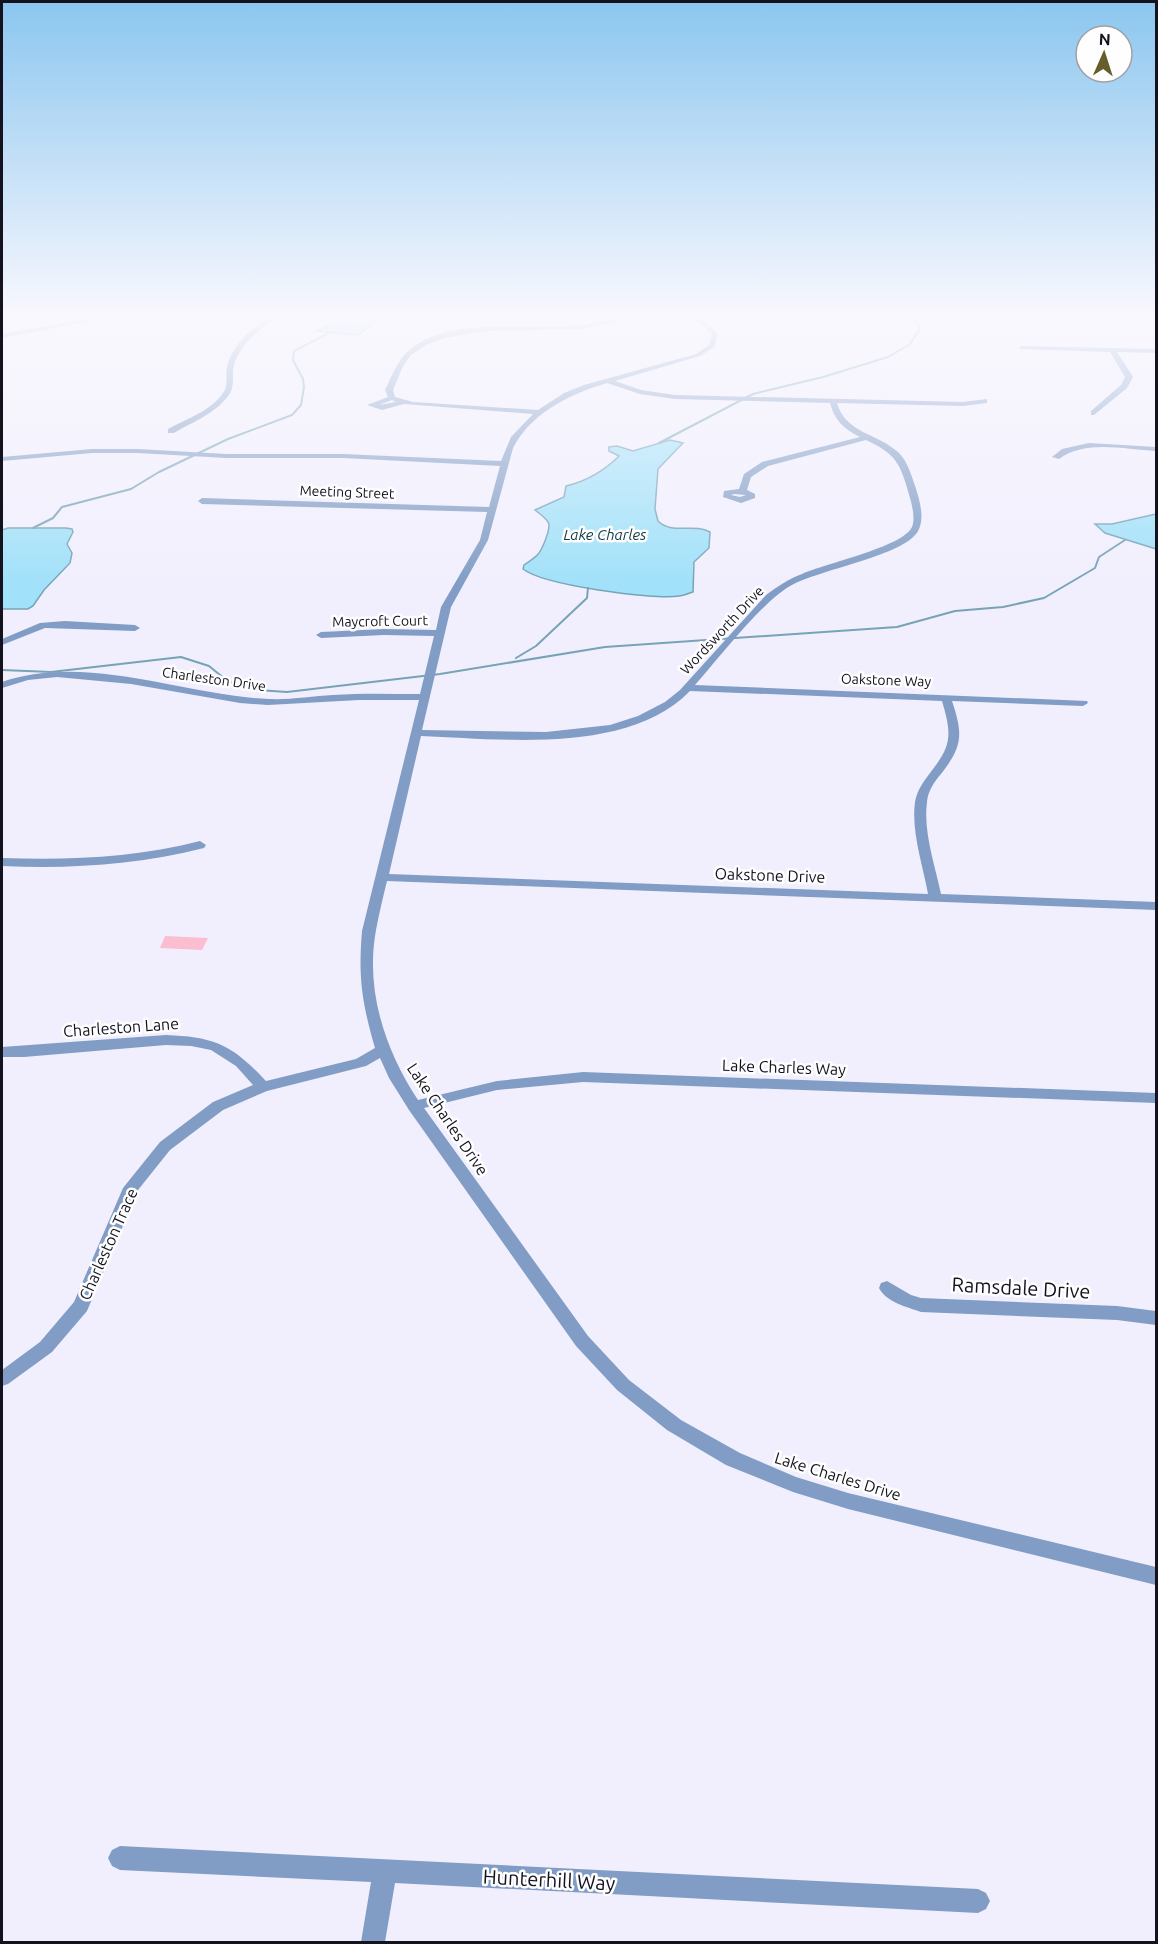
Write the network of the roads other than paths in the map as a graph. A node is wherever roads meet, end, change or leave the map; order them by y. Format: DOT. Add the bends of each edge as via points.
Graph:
graph roads {
  1 [pos="215,404"];
  2 [pos="375,404"];
  3 [pos="397,404"];
  4 [pos="426,404"];
  5 [pos="553,404"];
  6 [pos="833,404"];
  7 [pos="945,404"];
  8 [pos="965,404"];
  9 [pos="1104,404"];
  10 [pos="539,412"];
  11 [pos="1094,413"];
  12 [pos="171,431"];
  13 [pos="868,437"];
  14 [pos="1156,449"];
  15 [pos="1056,457"];
  16 [pos="2,459"];
  17 [pos="504,464"];
  18 [pos="742,491"];
  19 [pos="202,501"];
  20 [pos="492,510"];
  21 [pos="135,628"];
  22 [pos="440,633"];
  23 [pos="321,635"];
  24 [pos="2,642"];
  25 [pos="2,683"];
  26 [pos="687,688"];
  27 [pos="424,697"];
  28 [pos="946,698"];
  29 [pos="1083,703"];
  30 [pos="415,733"];
  31 [pos="200,845"];
  32 [pos="2,861"];
  33 [pos="382,877"];
  34 [pos="935,897"];
  35 [pos="1156,906"];
  36 [pos="383,1050"];
  37 [pos="2,1052"];
  38 [pos="263,1086"];
  39 [pos="1156,1098"];
  40 [pos="414,1106"];
  41 [pos="887,1288"];
  42 [pos="1156,1318"];
  43 [pos="2,1379"];
  44 [pos="1156,1576"];
  45 [pos="120,1858"];
  46 [pos="385,1871"];
  47 [pos="978,1901"];
  48 [pos="374,1942"];
  1 -- 12 [label="street"];
  2 -- 3 [label="street" via="371,405 382,408"];
  4 -- 10 [label="street"];
  5 -- 10 [label="street, Lake Charles Drive"];
  6 -- 13 [label="street, Wordsworth Drive" via="840,420"];
  7 -- 8 [label="street"];
  9 -- 11 [label="street"];
  10 -- 17 [label="street, Lake Charles Drive" via="515,437"];
  13 -- 18 [label="street" via="765,464 747,476"];
  13 -- 26 [label="street, Wordsworth Drive" via="890,449 903,462 918,517 916,529 894,545 817,569 784,585"];
  14 -- 15 [label="street" via="1080,447 1063,450"];
  16 -- 17 [label="street" via="138,450"];
  17 -- 20 [label="street, Lake Charles Drive"];
  19 -- 20 [label="street, Meeting Street"];
  20 -- 22 [label="street, Lake Charles Drive" via="484,540 446,607"];
  21 -- 24 [label="street" via="43,625"];
  22 -- 23 [label="street, Maycroft Court"];
  22 -- 27 [label="street, Lake Charles Drive"];
  25 -- 27 [label="street, Charleston Drive" via="38,676 79,676 268,702"];
  26 -- 28 [label="street, Oakstone Way"];
  26 -- 30 [label="street, Wordsworth Drive" via="652,714 595,731 547,735"];
  27 -- 30 [label="street, Lake Charles Drive"];
  28 -- 29 [label="street, Oakstone Way"];
  28 -- 34 [label="street" via="954,742 927,783 921,805"];
  30 -- 33 [label="street, Lake Charles Drive"];
  31 -- 32 [label="street" via="107,863"];
  33 -- 34 [label="street, Oakstone Drive"];
  33 -- 36 [label="street, Lake Charles Drive" via="369,931 366,965 370,1008"];
  34 -- 35 [label="street, Oakstone Drive"];
  36 -- 38 [label="street, Charleston Trace" via="361,1063"];
  36 -- 40 [label="street, Lake Charles Drive"];
  37 -- 38 [label="street, Charleston Lane" via="191,1041 215,1046 241,1063"];
  38 -- 43 [label="street, Charleston Trace" via="218,1106 165,1146 131,1188 81,1306 46,1347"];
  39 -- 40 [label="street, Lake Charles Way" via="583,1077 500,1083"];
  40 -- 44 [label="street, Lake Charles Drive" via="582,1341 623,1385 674,1425 733,1459 793,1484"];
  41 -- 42 [label="street, Ramsdale Drive" via="904,1300 921,1305"];
  45 -- 46 [label="street, Hunterhill Way"];
  46 -- 47 [label="street, Hunterhill Way"];
  46 -- 48 [label="street"];
}
